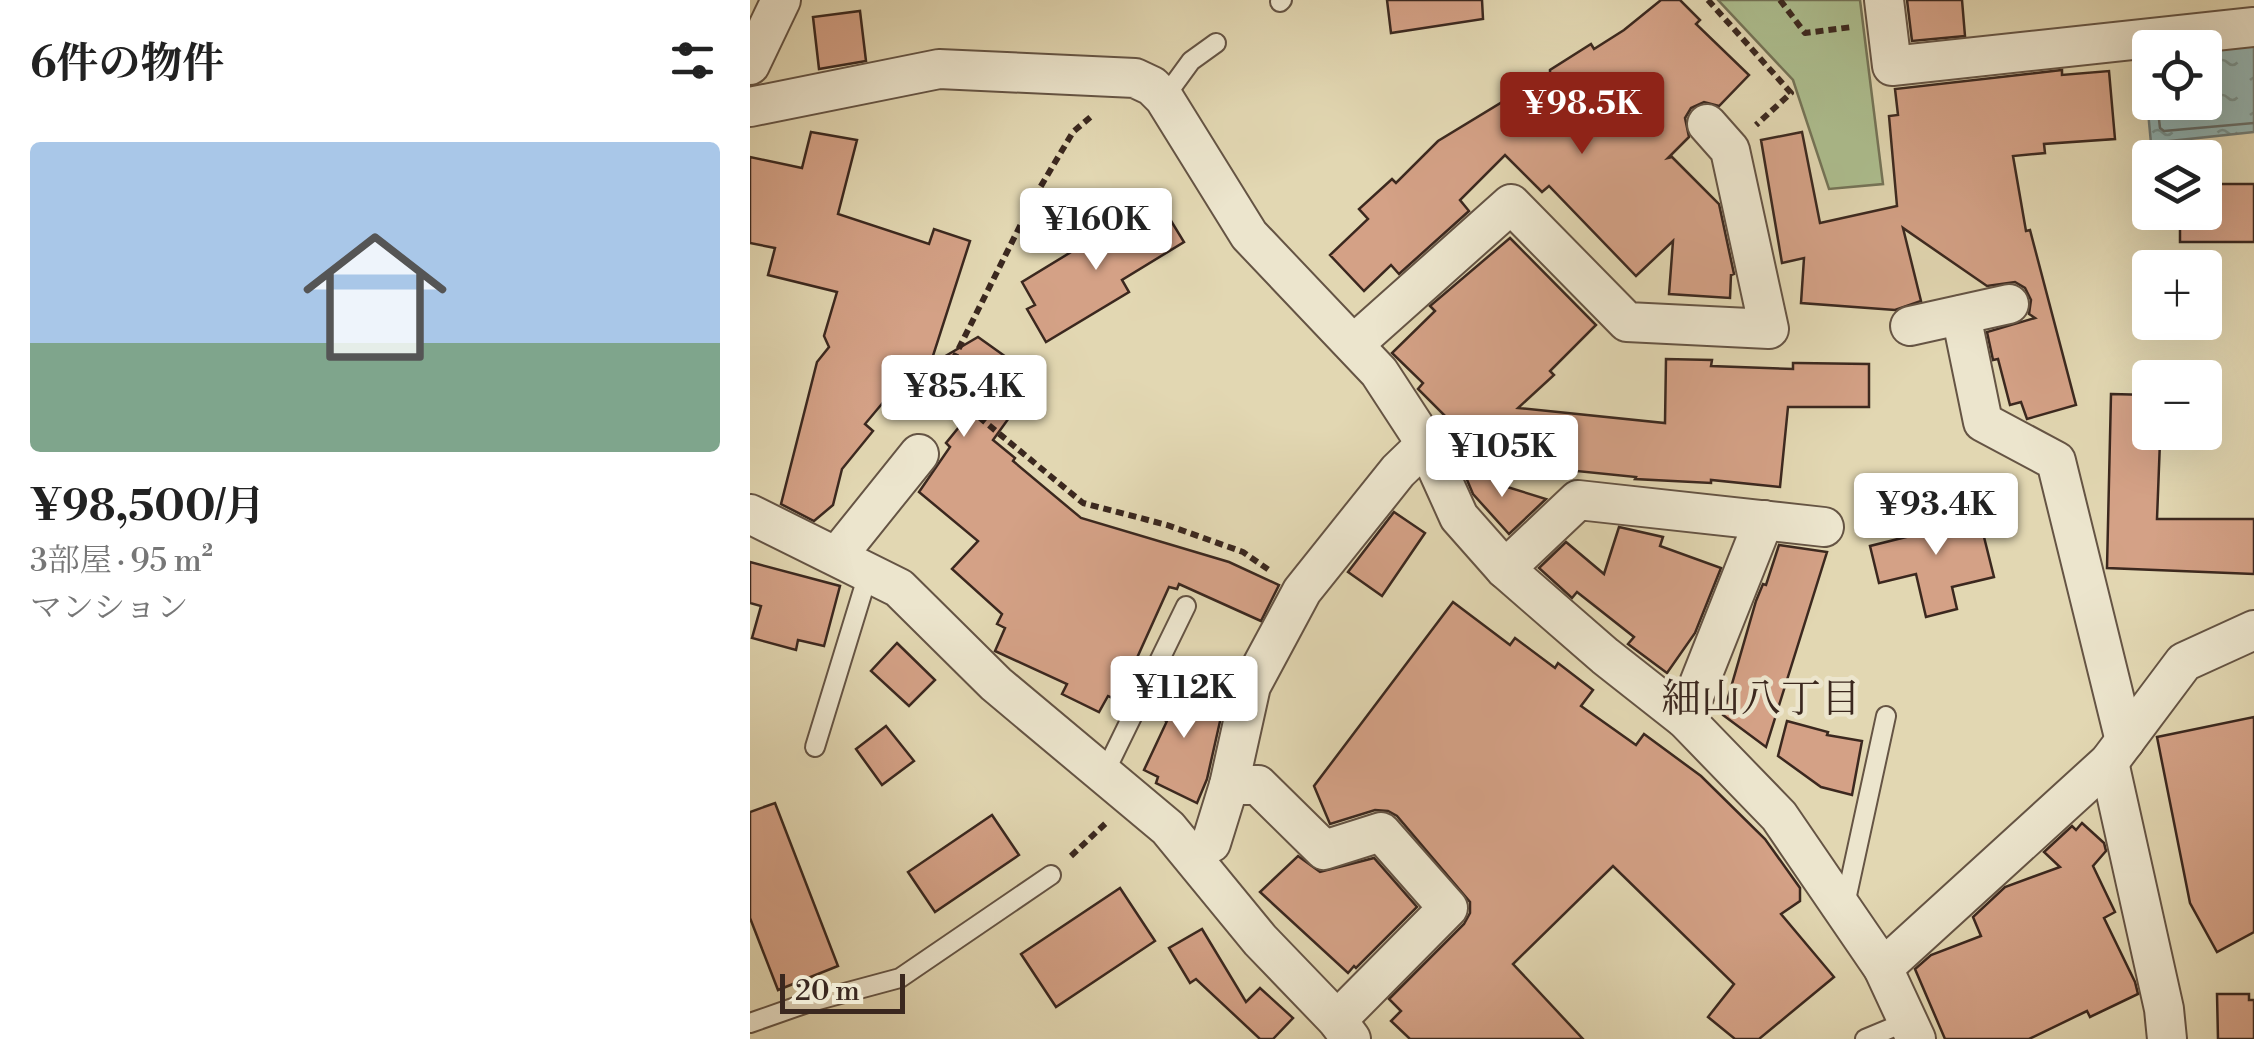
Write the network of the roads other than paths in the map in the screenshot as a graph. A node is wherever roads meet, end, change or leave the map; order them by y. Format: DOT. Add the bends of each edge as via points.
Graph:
graph roads {
  1 [pos="781,0"];
  2 [pos="1884,0"];
  3 [pos="2254,27"];
  4 [pos="1216,43"];
  5 [pos="750,65"];
  6 [pos="1150,88"];
  7 [pos="750,108"];
  8 [pos="1718,137"];
  9 [pos="2008,304"];
  10 [pos="1960,315"];
  11 [pos="1910,326"];
  12 [pos="1354,344"];
  13 [pos="1426,444"];
  14 [pos="919,454"];
  15 [pos="750,514"];
  16 [pos="1764,520"];
  17 [pos="1824,528"];
  18 [pos="853,563"];
  19 [pos="1505,569"];
  20 [pos="1186,606"];
  21 [pos="2254,630"];
  22 [pos="1886,716"];
  23 [pos="1685,719"];
  24 [pos="815,747"];
  25 [pos="2117,751"];
  26 [pos="1118,786"];
  27 [pos="1229,786"];
  28 [pos="1211,843"];
  29 [pos="1051,875"];
  30 [pos="1844,910"];
  31 [pos="1884,968"];
  32 [pos="750,1023"];
  33 [pos="1912,1030"];
  34 [pos="1344,1033"];
  35 [pos="1865,1039"];
  36 [pos="2167,1039"];
  1 -- 5 [label="street"];
  2 -- 3 [label="street" via="1892,66"];
  4 -- 6 [label="lane"];
  6 -- 7 [label="street" via="939,69"];
  6 -- 12 [label="street" via="1248,235"];
  8 -- 12 [label="street" via="1768,329 1627,322 1511,204"];
  9 -- 10 [label="street"];
  10 -- 11 [label="street"];
  10 -- 25 [label="street" via="1983,422 2056,461"];
  12 -- 13 [label="street"];
  13 -- 19 [label="street" via="1459,517"];
  13 -- 27 [label="street" via="1302,591 1251,686"];
  14 -- 18 [label="street"];
  15 -- 18 [label="street"];
  16 -- 17 [label="street"];
  16 -- 19 [label="street" via="1578,500"];
  16 -- 23 [label="street"];
  18 -- 24 [label="lane"];
  18 -- 26 [label="street" via="899,588 996,684"];
  19 -- 23 [label="street"];
  20 -- 26 [label="lane"];
  21 -- 25 [label="street" via="2184,662"];
  22 -- 30 [label="lane"];
  23 -- 30 [label="street" via="1779,816"];
  25 -- 31 [label="street"];
  25 -- 36 [label="street"];
  26 -- 34 [label="street" via="1168,828"];
  27 -- 28 [label="street"];
  27 -- 34 [label="street" via="1258,785 1324,850 1381,832 1448,908"];
  29 -- 32 [label="lane" via="900,978"];
  30 -- 31 [label="street"];
  31 -- 33 [label="street"];
  33 -- 35 [label="lane"];
}
